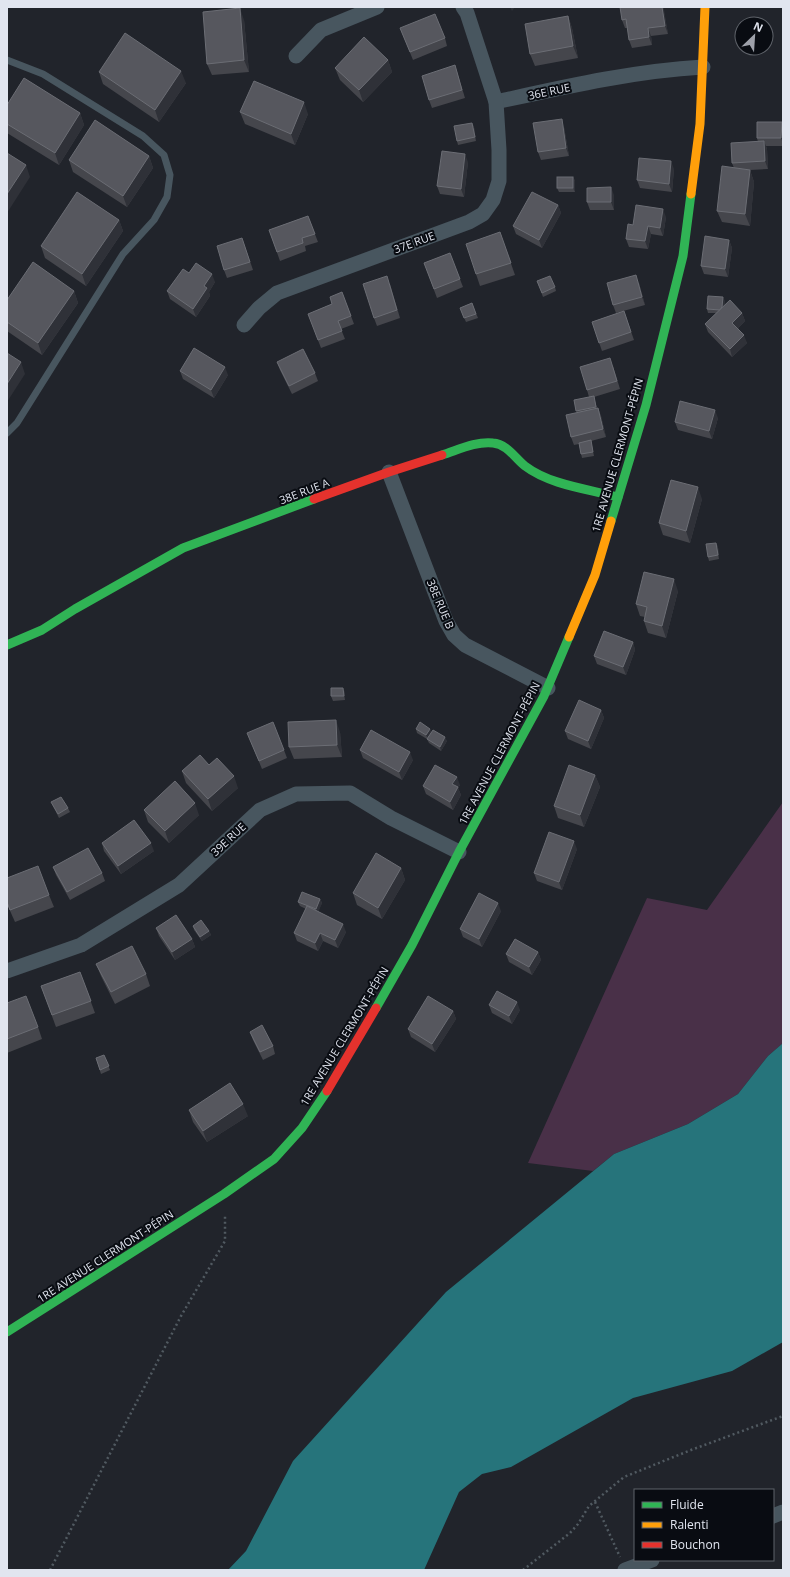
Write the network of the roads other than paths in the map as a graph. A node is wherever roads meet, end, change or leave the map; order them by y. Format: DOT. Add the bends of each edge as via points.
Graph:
graph roads {
  1 [pos="376,7"];
  2 [pos="463,7"];
  3 [pos="705,7"];
  4 [pos="296,56"];
  5 [pos="7,60"];
  6 [pos="703,67"];
  7 [pos="496,102"];
  8 [pos="244,324"];
  9 [pos="7,433"];
  10 [pos="389,472"];
  11 [pos="618,497"];
  12 [pos="7,645"];
  13 [pos="548,688"];
  14 [pos="459,852"];
  15 [pos="7,971"];
  16 [pos="7,1332"];
  17 [pos="649,1561"];
  18 [pos="625,1570"];
  1 -- 4 [label="street" via="320,30"];
  2 -- 7 [label="street"];
  3 -- 6 [label="street, 1RE AVENUE CLERMONT-PÉPIN"];
  5 -- 9 [label="lane" via="43,74 143,136 164,155 170,175 167,197 154,220 123,254 17,423"];
  6 -- 7 [label="street, 36E RUE" via="632,74"];
  6 -- 11 [label="street, 1RE AVENUE CLERMONT-PÉPIN" via="700,124 683,256 646,405"];
  7 -- 8 [label="street, 37E RUE" via="498,181 494,200 483,214 469,222 277,293"];
  10 -- 11 [label="street, 38E RUE A" via="478,444 494,444 510,451 525,466 548,480"];
  10 -- 12 [label="street, 38E RUE A" via="183,548 42,630"];
  10 -- 13 [label="street, 38E RUE B" via="446,621 454,635 465,645"];
  11 -- 13 [label="street, 1RE AVENUE CLERMONT-PÉPIN" via="595,575"];
  13 -- 14 [label="street, 1RE AVENUE CLERMONT-PÉPIN"];
  14 -- 15 [label="street, 39E RUE" via="391,818 350,793 296,794 260,810 172,889 81,945"];
  14 -- 16 [label="street, 1RE AVENUE CLERMONT-PÉPIN" via="412,945 327,1091 302,1128 274,1159 224,1194"];
  17 -- 18 [label="street"];
}
